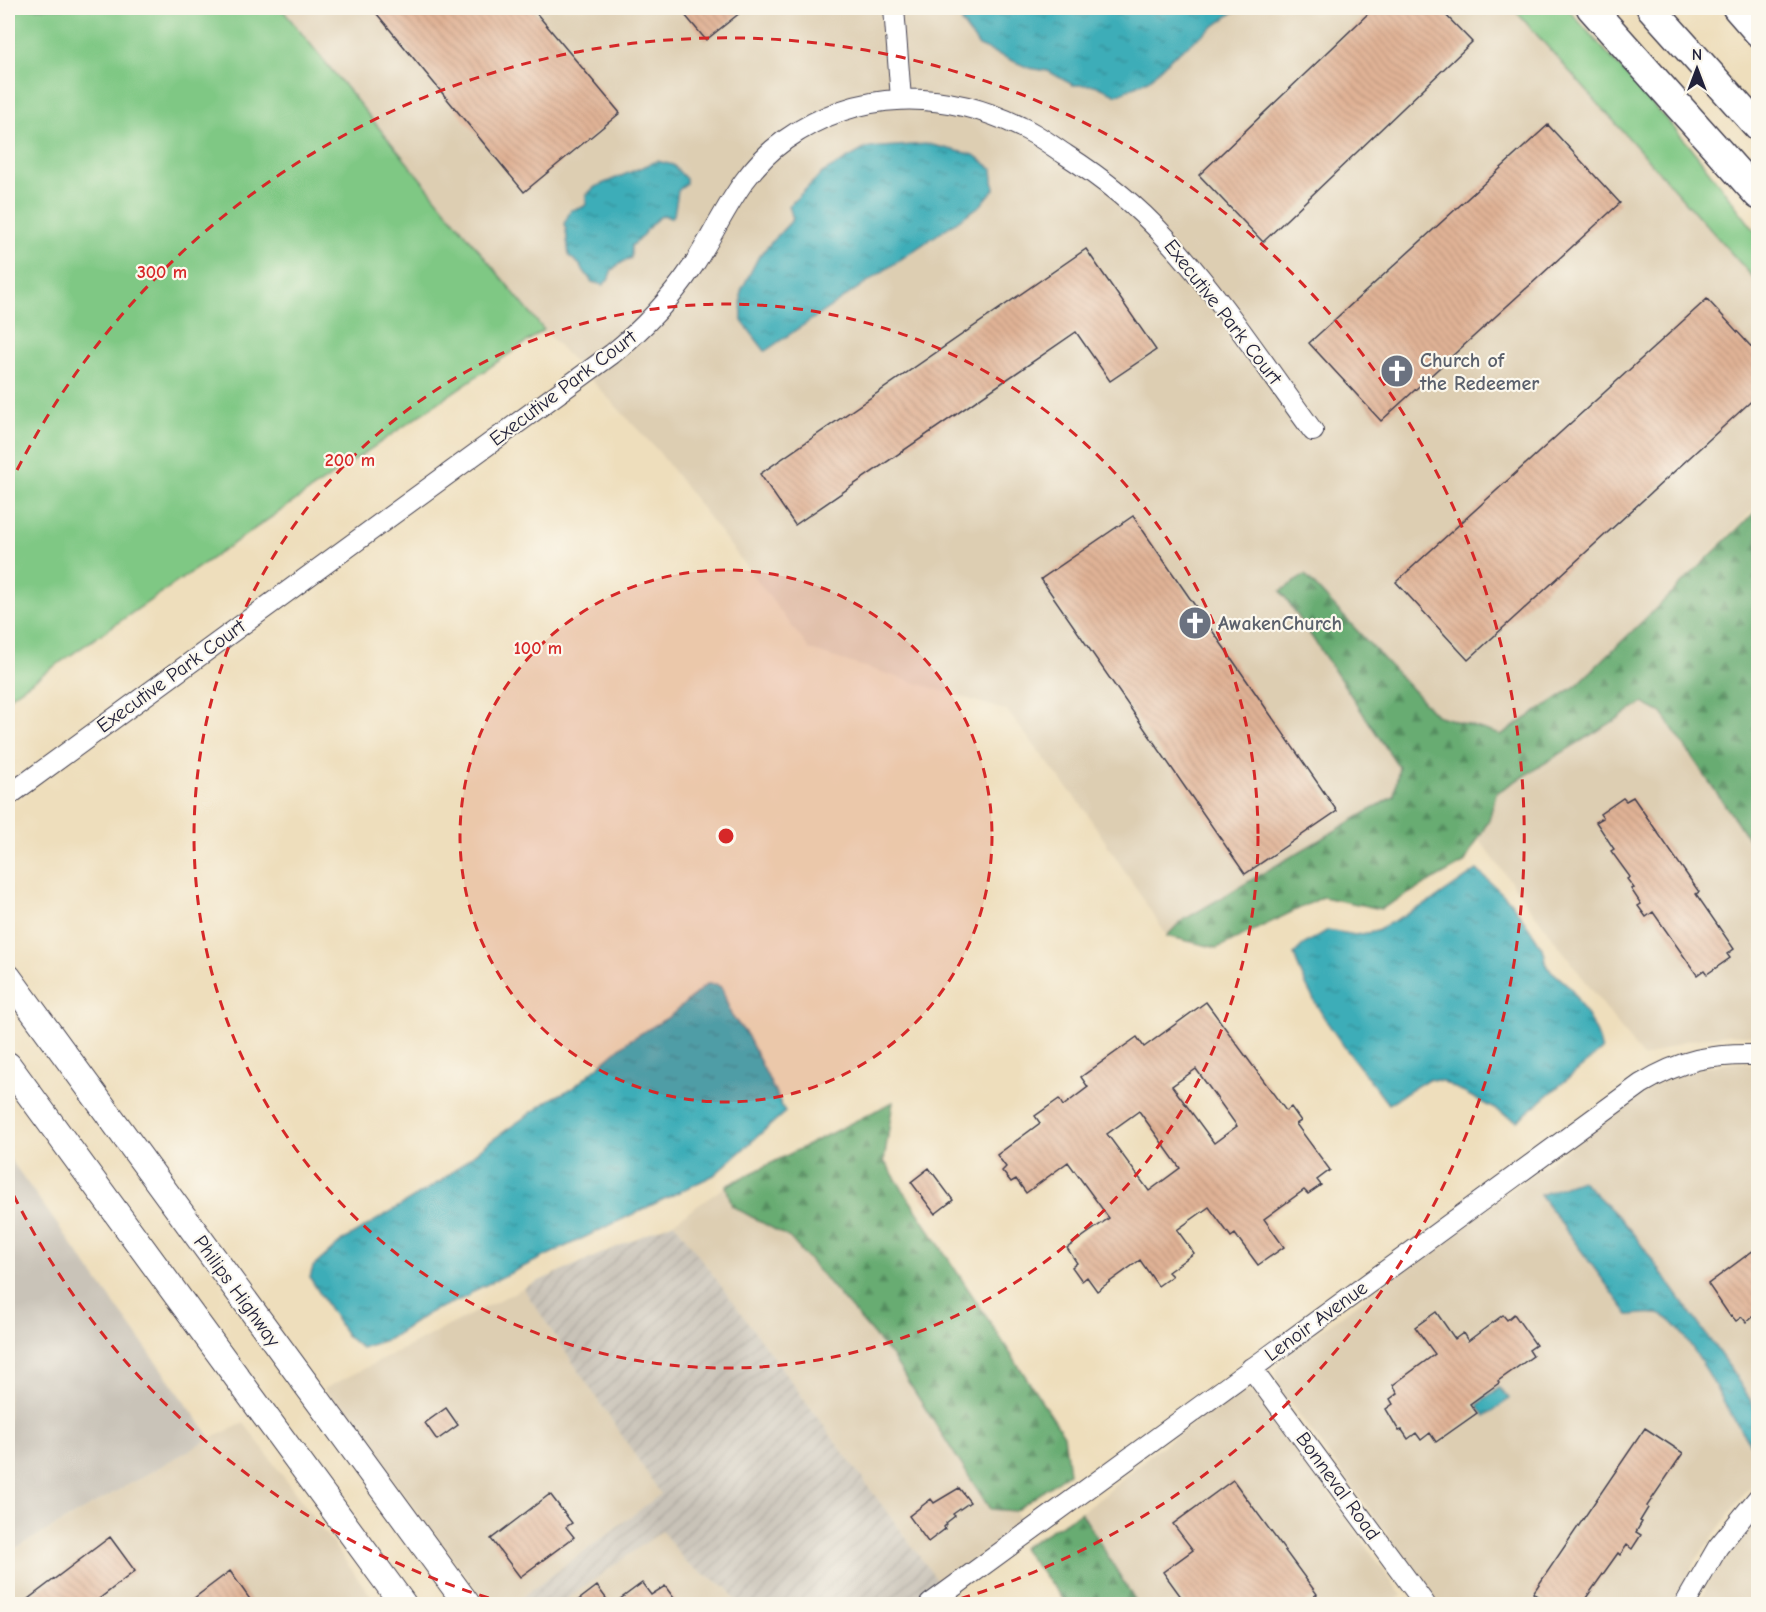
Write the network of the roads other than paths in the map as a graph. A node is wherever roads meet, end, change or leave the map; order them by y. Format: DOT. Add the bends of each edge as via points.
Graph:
graph roads {
  1 [pos="894,8"];
  2 [pos="1592,8"];
  3 [pos="1651,8"];
  4 [pos="1737,8"];
  5 [pos="1758,32"];
  6 [pos="901,99"];
  7 [pos="1758,127"];
  8 [pos="1709,142"];
  9 [pos="1758,195"];
  10 [pos="1758,216"];
  11 [pos="1313,431"];
  12 [pos="8,796"];
  13 [pos="8,977"];
  14 [pos="1758,1055"];
  15 [pos="8,1065"];
  16 [pos="1251,1368"];
  17 [pos="1758,1498"];
  18 [pos="462,1603"];
  19 [pos="1688,1603"];
  20 [pos="403,1605"];
  21 [pos="930,1605"];
  22 [pos="1425,1605"];
  1 -- 6 [label="street"];
  2 -- 8 [label="highway"];
  3 -- 7 [label="highway"];
  4 -- 5 [label="highway"];
  6 -- 11 [label="street, Executive Park Court" via="927,99 995,115 1024,128 1099,176 1163,235 1198,274"];
  6 -- 12 [label="street, Executive Park Court" via="840,111 785,141 739,187 670,297 618,350"];
  8 -- 9 [label="highway"];
  8 -- 10 [label="highway"];
  13 -- 18 [label="main road, Philips Highway"];
  14 -- 16 [label="street, Lenoir Avenue" via="1690,1060 1641,1083"];
  15 -- 20 [label="main road"];
  16 -- 21 [label="street, Lenoir Avenue"];
  16 -- 22 [label="street, Bonneval Road"];
  17 -- 19 [label="street" via="1718,1547"];
}
